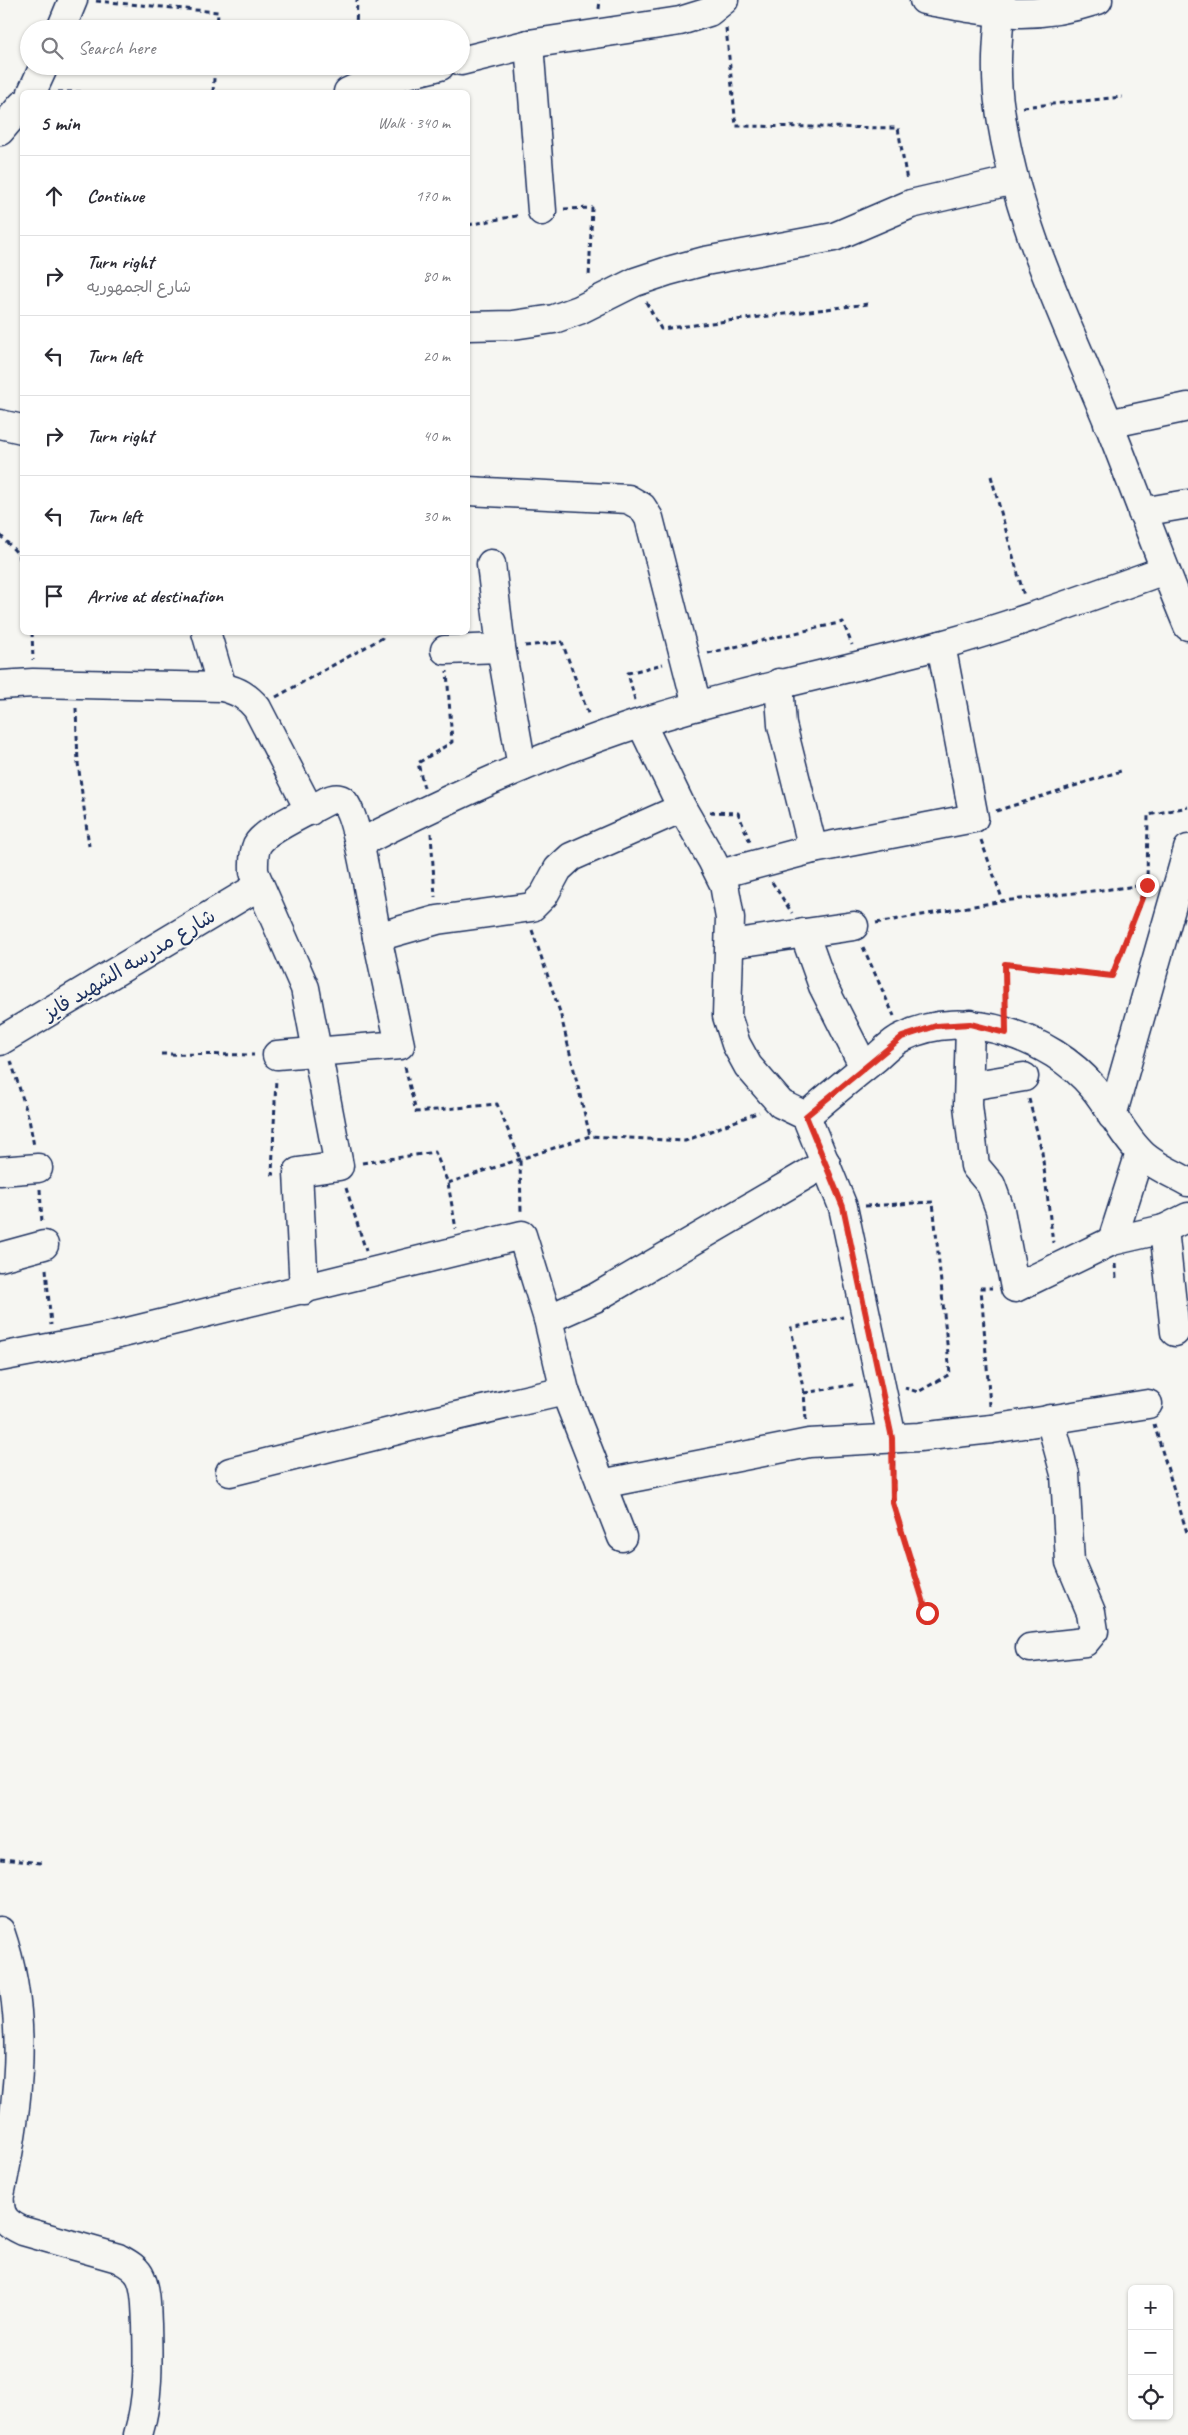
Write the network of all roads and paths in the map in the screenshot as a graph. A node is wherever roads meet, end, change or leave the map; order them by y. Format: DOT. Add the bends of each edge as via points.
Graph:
graph roads {
  1 [pos="73,0"];
  2 [pos="86,0"];
  3 [pos="357,0"];
  4 [pos="924,0"];
  5 [pos="1098,0"];
  6 [pos="1000,7"];
  7 [pos="725,13"];
  8 [pos="65,20"];
  9 [pos="218,20"];
  10 [pos="356,20"];
  11 [pos="529,44"];
  12 [pos="470,59"];
  13 [pos="40,75"];
  14 [pos="215,75"];
  15 [pos="404,75"];
  16 [pos="32,90"];
  17 [pos="214,90"];
  18 [pos="352,90"];
  19 [pos="1122,97"];
  20 [pos="20,107"];
  21 [pos="1000,109"];
  22 [pos="0,131"];
  23 [pos="1014,180"];
  24 [pos="911,204"];
  25 [pos="542,211"];
  26 [pos="470,225"];
  27 [pos="635,282"];
  28 [pos="868,304"];
  29 [pos="588,305"];
  30 [pos="470,326"];
  31 [pos="1188,408"];
  32 [pos="0,424"];
  33 [pos="1108,424"];
  34 [pos="20,429"];
  35 [pos="992,476"];
  36 [pos="470,491"];
  37 [pos="1188,504"];
  38 [pos="1142,512"];
  39 [pos="0,535"];
  40 [pos="20,558"];
  41 [pos="492,564"];
  42 [pos="1164,570"];
  43 [pos="1030,618"];
  44 [pos="1188,626"];
  45 [pos="207,635"];
  46 [pos="382,635"];
  47 [pos="941,645"];
  48 [pos="501,648"];
  49 [pos="445,650"];
  50 [pos="684,659"];
  51 [pos="859,664"];
  52 [pos="779,683"];
  53 [pos="76,684"];
  54 [pos="0,685"];
  55 [pos="222,687"];
  56 [pos="697,706"];
  57 [pos="257,708"];
  58 [pos="641,723"];
  59 [pos="597,738"];
  60 [pos="418,763"];
  61 [pos="522,767"];
  62 [pos="1124,770"];
  63 [pos="429,808"];
  64 [pos="682,808"];
  65 [pos="1188,808"];
  66 [pos="310,811"];
  67 [pos="974,818"];
  68 [pos="360,843"];
  69 [pos="89,846"];
  70 [pos="813,849"];
  71 [pos="1188,849"];
  72 [pos="760,863"];
  73 [pos="720,874"];
  74 [pos="1147,885"];
  75 [pos="259,886"];
  76 [pos="1002,901"];
  77 [pos="525,910"];
  78 [pos="437,920"];
  79 [pos="854,926"];
  80 [pos="804,933"];
  81 [pos="377,936"];
  82 [pos="730,944"];
  83 [pos="970,1024"];
  84 [pos="1006,1033"];
  85 [pos="902,1037"];
  86 [pos="2,1040"];
  87 [pos="400,1045"];
  88 [pos="317,1052"];
  89 [pos="161,1054"];
  90 [pos="277,1055"];
  91 [pos="864,1067"];
  92 [pos="1024,1077"];
  93 [pos="969,1086"];
  94 [pos="781,1104"];
  95 [pos="806,1116"];
  96 [pos="1112,1116"];
  97 [pos="590,1136"];
  98 [pos="1140,1152"];
  99 [pos="520,1160"];
  100 [pos="826,1163"];
  101 [pos="339,1166"];
  102 [pos="38,1168"];
  103 [pos="0,1171"];
  104 [pos="298,1172"];
  105 [pos="1188,1182"];
  106 [pos="448,1183"];
  107 [pos="843,1207"];
  108 [pos="1188,1217"];
  109 [pos="1164,1229"];
  110 [pos="522,1235"];
  111 [pos="1112,1241"];
  112 [pos="44,1244"];
  113 [pos="460,1249"];
  114 [pos="0,1257"];
  115 [pos="1057,1269"];
  116 [pos="374,1273"];
  117 [pos="1015,1288"];
  118 [pos="304,1290"];
  119 [pos="865,1313"];
  120 [pos="548,1319"];
  121 [pos="1174,1332"];
  122 [pos="52,1348"];
  123 [pos="0,1357"];
  124 [pos="880,1380"];
  125 [pos="564,1391"];
  126 [pos="1148,1404"];
  127 [pos="1050,1419"];
  128 [pos="992,1429"];
  129 [pos="892,1438"];
  130 [pos="230,1472"];
  131 [pos="601,1484"];
  132 [pos="1188,1536"];
  133 [pos="622,1538"];
  134 [pos="927,1613"];
  135 [pos="1030,1648"];
  136 [pos="0,1859"];
  137 [pos="42,1863"];
  138 [pos="0,1931"];
  139 [pos="0,2195"];
  140 [pos="0,2203"];
  141 [pos="138,2435"];
  1 -- 8 [label="street"];
  2 -- 9 [label="path" via="218,12"];
  3 -- 10 [label="path"];
  4 -- 6 [label="street"];
  5 -- 6 [label="street" via="1055,12 1032,14"];
  6 -- 21 [label="street" via="997,46"];
  7 -- 11 [label="street" via="709,12 680,21"];
  7 -- 24 [label="path" via="736,126 898,128"];
  11 -- 12 [label="street"];
  11 -- 25 [label="street"];
  13 -- 16 [label="street"];
  14 -- 17 [label="path"];
  15 -- 18 [label="street"];
  19 -- 21 [label="path"];
  20 -- 22 [label="street"];
  21 -- 23 [label="street"];
  23 -- 24 [label="street"];
  23 -- 33 [label="street" via="1033,244"];
  24 -- 27 [label="street" via="834,236 705,261"];
  25 -- 26 [label="path"];
  25 -- 29 [label="path" via="592,208"];
  27 -- 28 [label="path" via="661,329"];
  27 -- 29 [label="street"];
  29 -- 30 [label="street" via="565,316 538,323"];
  31 -- 33 [label="street"];
  32 -- 34 [label="street"];
  33 -- 38 [label="street"];
  35 -- 43 [label="path"];
  36 -- 50 [label="street" via="628,499 642,507 649,518"];
  37 -- 38 [label="street"];
  38 -- 42 [label="street"];
  39 -- 40 [label="path"];
  41 -- 48 [label="street"];
  42 -- 43 [label="street"];
  42 -- 44 [label="street"];
  43 -- 47 [label="street"];
  45 -- 55 [label="street"];
  46 -- 57 [label="path"];
  47 -- 51 [label="street"];
  47 -- 67 [label="street"];
  48 -- 49 [label="street"];
  48 -- 59 [label="path" via="562,642"];
  48 -- 61 [label="street"];
  49 -- 60 [label="path" via="452,742"];
  50 -- 51 [label="path" via="843,622"];
  50 -- 56 [label="street"];
  50 -- 58 [label="path" via="628,673"];
  51 -- 52 [label="street"];
  52 -- 56 [label="street"];
  52 -- 70 [label="street" via="782,725"];
  53 -- 54 [label="street"];
  53 -- 55 [label="street"];
  53 -- 69 [label="path" via="78,763"];
  55 -- 57 [label="street" via="242,694"];
  56 -- 58 [label="street"];
  57 -- 66 [label="street"];
  58 -- 59 [label="street"];
  58 -- 64 [label="street"];
  59 -- 61 [label="street"];
  61 -- 63 [label="street"];
  62 -- 67 [label="path"];
  63 -- 68 [label="street"];
  63 -- 78 [label="path"];
  64 -- 72 [label="path" via="738,813"];
  64 -- 73 [label="street"];
  64 -- 77 [label="street" via="571,857 554,875 539,902"];
  65 -- 74 [label="path" via="1148,815"];
  66 -- 68 [label="street" via="334,798 341,800"];
  66 -- 75 [label="street" via="269,834 258,844 254,872"];
  67 -- 70 [label="street"];
  67 -- 76 [label="path"];
  68 -- 81 [label="street"];
  70 -- 72 [label="street"];
  71 -- 96 [label="street"];
  72 -- 73 [label="street"];
  72 -- 80 [label="path"];
  73 -- 82 [label="street" via="730,918"];
  74 -- 76 [label="path"];
  74 -- 84 [label="path" via="1112,976 1005,964"];
  75 -- 86 [label="street, شارع مدرسه الشهيد فايز"];
  75 -- 88 [label="street" via="305,988"];
  76 -- 79 [label="path"];
  77 -- 78 [label="street" via="466,914"];
  77 -- 97 [label="path" via="560,1012"];
  78 -- 81 [label="street"];
  79 -- 80 [label="street"];
  79 -- 85 [label="path"];
  80 -- 82 [label="street"];
  80 -- 91 [label="street" via="822,986"];
  81 -- 87 [label="street"];
  82 -- 94 [label="street" via="727,1016 733,1035 748,1066"];
  83 -- 84 [label="street"];
  83 -- 85 [label="street" via="936,1026"];
  83 -- 93 [label="street"];
  84 -- 96 [label="street" via="1038,1045 1068,1063 1093,1087"];
  85 -- 91 [label="street"];
  86 -- 102 [label="path" via="29,1120"];
  87 -- 88 [label="street"];
  87 -- 99 [label="path" via="416,1112 497,1104"];
  88 -- 90 [label="street"];
  88 -- 101 [label="street"];
  89 -- 90 [label="path"];
  90 -- 104 [label="path" via="272,1174"];
  91 -- 95 [label="street"];
  92 -- 93 [label="street"];
  92 -- 115 [label="path" via="1042,1152"];
  93 -- 117 [label="street" via="970,1136 976,1169 991,1185 1000,1210"];
  94 -- 95 [label="street"];
  94 -- 97 [label="path" via="685,1141"];
  95 -- 100 [label="street"];
  96 -- 98 [label="street"];
  97 -- 99 [label="path"];
  98 -- 105 [label="street"];
  98 -- 111 [label="street"];
  99 -- 106 [label="path"];
  99 -- 110 [label="path"];
  100 -- 107 [label="street"];
  100 -- 120 [label="street" via="595,1298"];
  101 -- 104 [label="street"];
  101 -- 106 [label="path" via="435,1152"];
  101 -- 116 [label="path"];
  102 -- 103 [label="street"];
  102 -- 112 [label="path"];
  104 -- 118 [label="street"];
  106 -- 113 [label="path"];
  107 -- 119 [label="street"];
  107 -- 124 [label="path" via="933,1202 950,1374 918,1392"];
  108 -- 109 [label="street"];
  109 -- 111 [label="street"];
  109 -- 121 [label="street"];
  110 -- 113 [label="street"];
  110 -- 120 [label="street"];
  111 -- 115 [label="street"];
  112 -- 114 [label="street"];
  112 -- 122 [label="path"];
  113 -- 116 [label="street"];
  115 -- 117 [label="street"];
  116 -- 118 [label="street"];
  117 -- 128 [label="path" via="981,1288"];
  118 -- 122 [label="street"];
  119 -- 124 [label="street"];
  119 -- 124 [label="path" via="791,1328 804,1393"];
  120 -- 125 [label="street"];
  122 -- 123 [label="street"];
  124 -- 129 [label="street"];
  125 -- 130 [label="street"];
  125 -- 131 [label="street"];
  126 -- 127 [label="street"];
  126 -- 132 [label="path"];
  127 -- 128 [label="street"];
  127 -- 135 [label="street" via="1064,1474 1068,1550 1076,1579 1091,1612 1094,1631 1085,1642"];
  128 -- 129 [label="street"];
  129 -- 131 [label="street" via="808,1443"];
  129 -- 134 [label="path" via="893,1503"];
  131 -- 133 [label="street"];
  136 -- 137 [label="path"];
  138 -- 139 [label="street" via="7,1951 18,2024 19,2057 14,2128"];
  140 -- 141 [label="street" via="0,2211 8,2225 118,2258 131,2265 140,2276 146,2304 148,2358 145,2407"];
}
